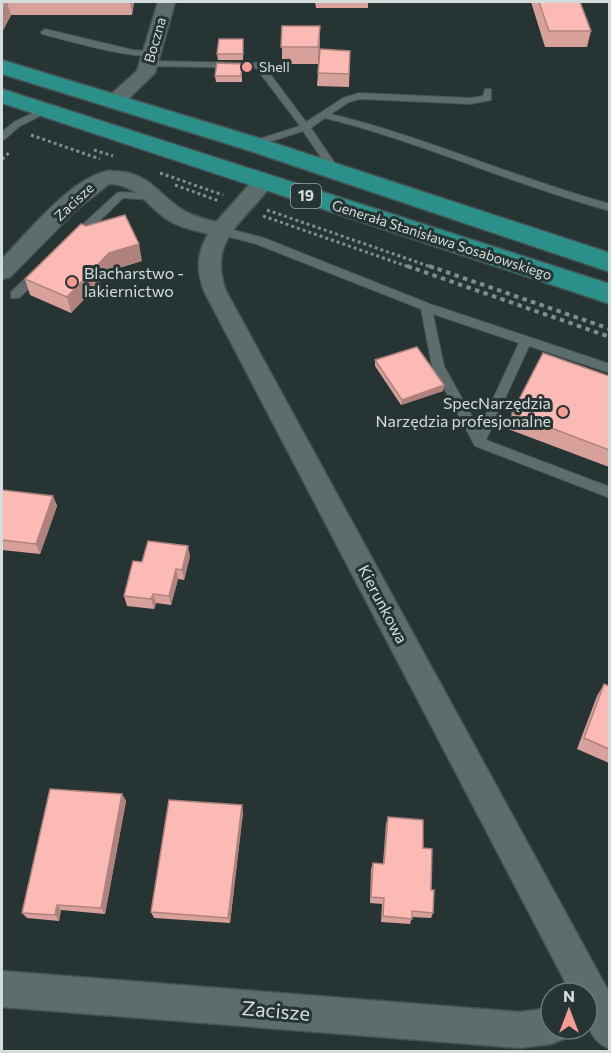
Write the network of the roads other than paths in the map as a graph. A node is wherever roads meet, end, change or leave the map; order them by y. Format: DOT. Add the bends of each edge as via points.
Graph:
graph roads {
  1 [pos="166,2"];
  2 [pos="45,32"];
  3 [pos="150,59"];
  4 [pos="2,68"];
  5 [pos="488,91"];
  6 [pos="2,96"];
  7 [pos="115,101"];
  8 [pos="45,110"];
  9 [pos="323,115"];
  10 [pos="304,128"];
  11 [pos="2,136"];
  12 [pos="253,144"];
  13 [pos="336,172"];
  14 [pos="263,182"];
  15 [pos="153,197"];
  16 [pos="609,208"];
  17 [pos="484,222"];
  18 [pos="222,231"];
  19 [pos="464,248"];
  20 [pos="64,249"];
  21 [pos="48,264"];
  22 [pos="609,264"];
  23 [pos="2,272"];
  24 [pos="609,294"];
  25 [pos="15,295"];
  26 [pos="426,307"];
  27 [pos="526,340"];
  28 [pos="609,369"];
  29 [pos="479,442"];
  30 [pos="609,494"];
  31 [pos="585,981"];
  32 [pos="2,989"];
  33 [pos="539,1033"];
  1 -- 3 [label="street, Boczna"];
  2 -- 3 [label="lane"];
  3 -- 7 [label="street, Boczna" via="146,73"];
  3 -- 10 [label="lane" via="260,65"];
  4 -- 7 [label="highway, Generała Stanisława Sosabowskiego / 19"];
  5 -- 9 [label="lane" via="488,98 471,101 359,96"];
  6 -- 8 [label="highway, Generała Stanisława Sosabowskiego / 19"];
  7 -- 12 [label="highway, Generała Stanisława Sosabowskiego / 19"];
  8 -- 11 [label="lane"];
  8 -- 14 [label="highway, Generała Stanisława Sosabowskiego / 19"];
  9 -- 10 [label="lane"];
  9 -- 16 [label="lane" via="396,134"];
  10 -- 12 [label="lane"];
  10 -- 13 [label="lane"];
  12 -- 13 [label="highway, Generała Stanisława Sosabowskiego / 19"];
  13 -- 17 [label="highway, Generała Stanisława Sosabowskiego / 19"];
  14 -- 18 [label="street, Kierunkowa"];
  14 -- 19 [label="highway, Generała Stanisława Sosabowskiego / 19"];
  15 -- 18 [label="street, Zacisze" via="180,217"];
  15 -- 20 [label="lane" via="121,195"];
  15 -- 23 [label="street, Zacisze" via="150,190 128,180 103,178 92,183"];
  17 -- 19 [label="highway"];
  17 -- 22 [label="highway, Generała Stanisława Sosabowskiego / 19"];
  18 -- 26 [label="lane"];
  18 -- 31 [label="street, Kierunkowa" via="210,258 209,273 215,291"];
  19 -- 24 [label="highway, Generała Stanisława Sosabowskiego / 19"];
  21 -- 25 [label="lane"];
  26 -- 27 [label="lane"];
  26 -- 29 [label="lane" via="438,366"];
  27 -- 28 [label="lane"];
  27 -- 29 [label="lane"];
  29 -- 30 [label="lane"];
  32 -- 33 [label="street, Zacisze"];
}
